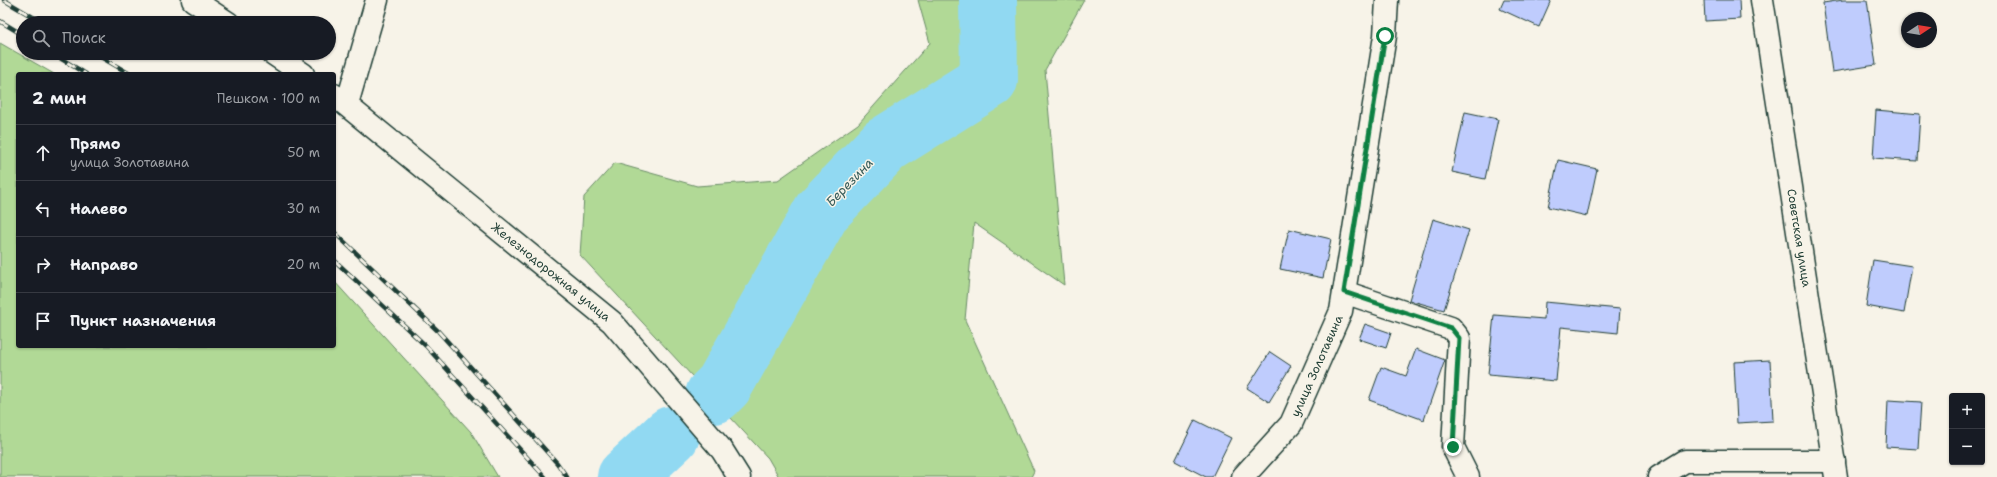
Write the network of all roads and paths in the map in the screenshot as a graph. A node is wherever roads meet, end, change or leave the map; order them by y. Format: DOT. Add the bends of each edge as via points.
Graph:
graph roads {
  1 [pos="193,0"];
  2 [pos="377,0"];
  3 [pos="1387,0"];
  4 [pos="1762,0"];
  5 [pos="217,16"];
  6 [pos="282,60"];
  7 [pos="300,72"];
  8 [pos="341,100"];
  9 [pos="1344,292"];
  10 [pos="1835,469"];
  11 [pos="739,477"];
  12 [pos="1243,477"];
  13 [pos="1468,477"];
  14 [pos="1659,477"];
  1 -- 5 [label="street"];
  2 -- 8 [label="street"];
  3 -- 9 [label="street, улица Золотавина" via="1385,36"];
  4 -- 10 [label="street, Советская улица"];
  6 -- 7 [label="street"];
  8 -- 11 [label="street, Железнодорожная улица" via="612,322 722,450"];
  9 -- 12 [label="street, улица Золотавина" via="1341,311 1292,424"];
  9 -- 13 [label="street" via="1451,328 1459,338 1453,447"];
  10 -- 14 [label="street" via="1685,461"];
}
